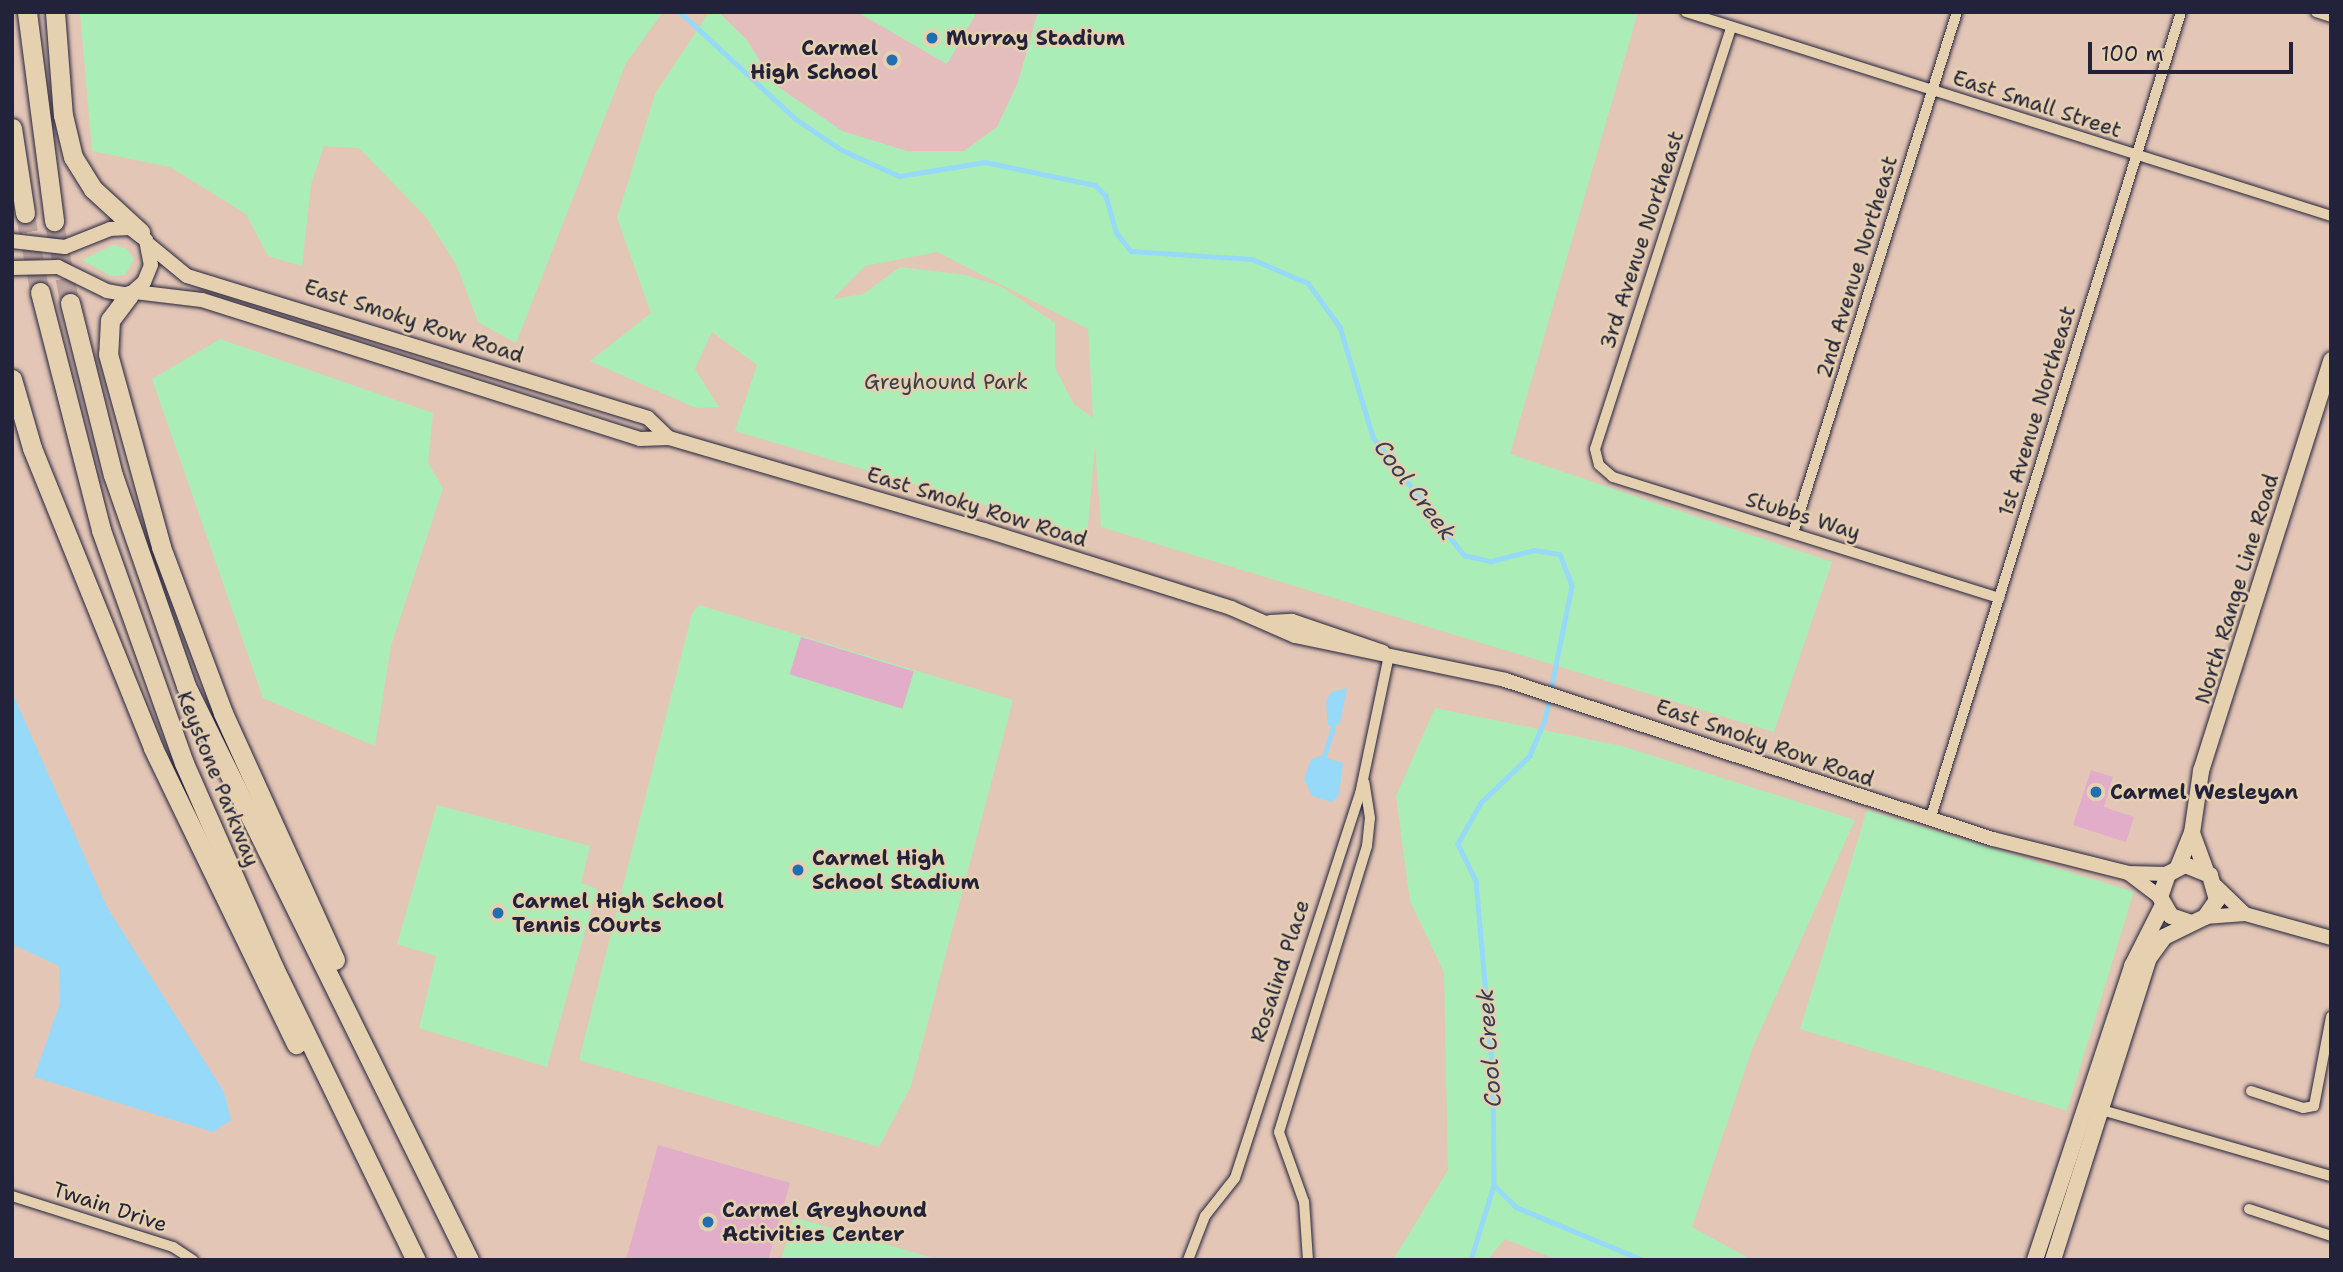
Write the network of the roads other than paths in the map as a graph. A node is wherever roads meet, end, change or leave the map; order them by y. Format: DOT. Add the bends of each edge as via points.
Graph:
graph roads {
  1 [pos="27,12"];
  2 [pos="55,12"];
  3 [pos="1686,12"];
  4 [pos="1957,12"];
  5 [pos="2181,12"];
  6 [pos="2316,12"];
  7 [pos="2331,17"];
  8 [pos="1731,28"];
  9 [pos="1932,90"];
  10 [pos="12,128"];
  11 [pos="2136,156"];
  12 [pos="25,213"];
  13 [pos="2331,216"];
  14 [pos="54,221"];
  15 [pos="144,238"];
  16 [pos="12,241"];
  17 [pos="12,268"];
  18 [pos="40,292"];
  19 [pos="132,293"];
  20 [pos="70,303"];
  21 [pos="2331,362"];
  22 [pos="12,379"];
  23 [pos="669,438"];
  24 [pos="1599,464"];
  25 [pos="1793,533"];
  26 [pos="1998,598"];
  27 [pos="1389,654"];
  28 [pos="1362,776"];
  29 [pos="1930,820"];
  30 [pos="2192,833"];
  31 [pos="2173,871"];
  32 [pos="2206,871"];
  33 [pos="2128,873"];
  34 [pos="2216,886"];
  35 [pos="2162,901"];
  36 [pos="2245,914"];
  37 [pos="2198,920"];
  38 [pos="2331,938"];
  39 [pos="2331,1017"];
  40 [pos="2251,1091"];
  41 [pos="2095,1109"];
  42 [pos="398,1113"];
  43 [pos="2331,1176"];
  44 [pos="12,1196"];
  45 [pos="2249,1209"];
  46 [pos="2331,1236"];
  47 [pos="193,1260"];
  48 [pos="414,1260"];
  49 [pos="469,1260"];
  50 [pos="1188,1260"];
  51 [pos="1308,1260"];
  52 [pos="2035,1260"];
  53 [pos="2053,1260"];
  1 -- 14 [label="highway"];
  2 -- 15 [label="highway" via="63,115 73,157 93,189"];
  3 -- 8 [label="street, East Small Street"];
  4 -- 9 [label="street, 2nd Avenue Northeast"];
  5 -- 11 [label="street, 1st Avenue Northeast"];
  6 -- 7 [label="street"];
  8 -- 9 [label="street, East Small Street"];
  8 -- 24 [label="street, 3rd Avenue Northeast" via="1595,449"];
  9 -- 11 [label="street, East Small Street"];
  9 -- 25 [label="street, 2nd Avenue Northeast"];
  10 -- 12 [label="highway"];
  11 -- 13 [label="street, East Small Street"];
  11 -- 26 [label="street, 1st Avenue Northeast"];
  15 -- 16 [label="street" via="110,229 54,248"];
  15 -- 19 [label="street" via="150,269"];
  15 -- 23 [label="street, East Smoky Row Road" via="187,276 648,418"];
  17 -- 19 [label="street, East Smoky Row Road" via="58,267 107,291"];
  18 -- 48 [label="highway, Keystone Parkway" via="101,530 184,763 274,968"];
  19 -- 23 [label="street, East Smoky Row Road" via="202,300 640,439"];
  19 -- 42 [label="highway" via="110,320 108,354 161,547 219,703 341,972"];
  20 -- 42 [label="highway, Keystone Parkway" via="113,475 186,685"];
  21 -- 30 [label="main road, North Range Line Road" via="2201,771"];
  22 -- 48 [label="highway" via="32,448 181,812 308,1068"];
  23 -- 27 [label="street, East Smoky Row Road" via="996,534 1270,622 1307,639 1363,654"];
  24 -- 25 [label="street, Stubbs Way" via="1613,477"];
  25 -- 26 [label="street, Stubbs Way"];
  26 -- 29 [label="street, 1st Avenue Northeast"];
  27 -- 28 [label="street, Rosalind Place"];
  27 -- 29 [label="street, East Smoky Row Road" via="1506,680 1586,704"];
  28 -- 50 [label="street, Rosalind Place" via="1235,1178 1205,1216"];
  28 -- 51 [label="street, Rosalind Place" via="1370,818 1367,846 1279,1132 1304,1202"];
  29 -- 33 [label="street, East Smoky Row Road"];
  30 -- 31 [label="main road, North Range Line Road"];
  30 -- 32 [label="main road, North Range Line Road"];
  31 -- 32 [label="main road"];
  31 -- 33 [label="street, East Smoky Row Road"];
  31 -- 35 [label="main road"];
  32 -- 34 [label="main road"];
  33 -- 35 [label="street, East Smoky Row Road"];
  34 -- 36 [label="street"];
  34 -- 37 [label="main road" via="2214,907"];
  35 -- 37 [label="main road" via="2177,919"];
  35 -- 41 [label="main road" via="2132,967"];
  36 -- 37 [label="street"];
  36 -- 38 [label="street"];
  37 -- 41 [label="main road" via="2164,937 2149,958"];
  39 -- 40 [label="street" via="2314,1106 2303,1108"];
  41 -- 43 [label="street"];
  41 -- 52 [label="main road"];
  41 -- 53 [label="main road"];
  42 -- 49 [label="highway, Keystone Parkway"];
  44 -- 47 [label="street, Twain Drive" via="173,1247"];
  45 -- 46 [label="street"];
}
